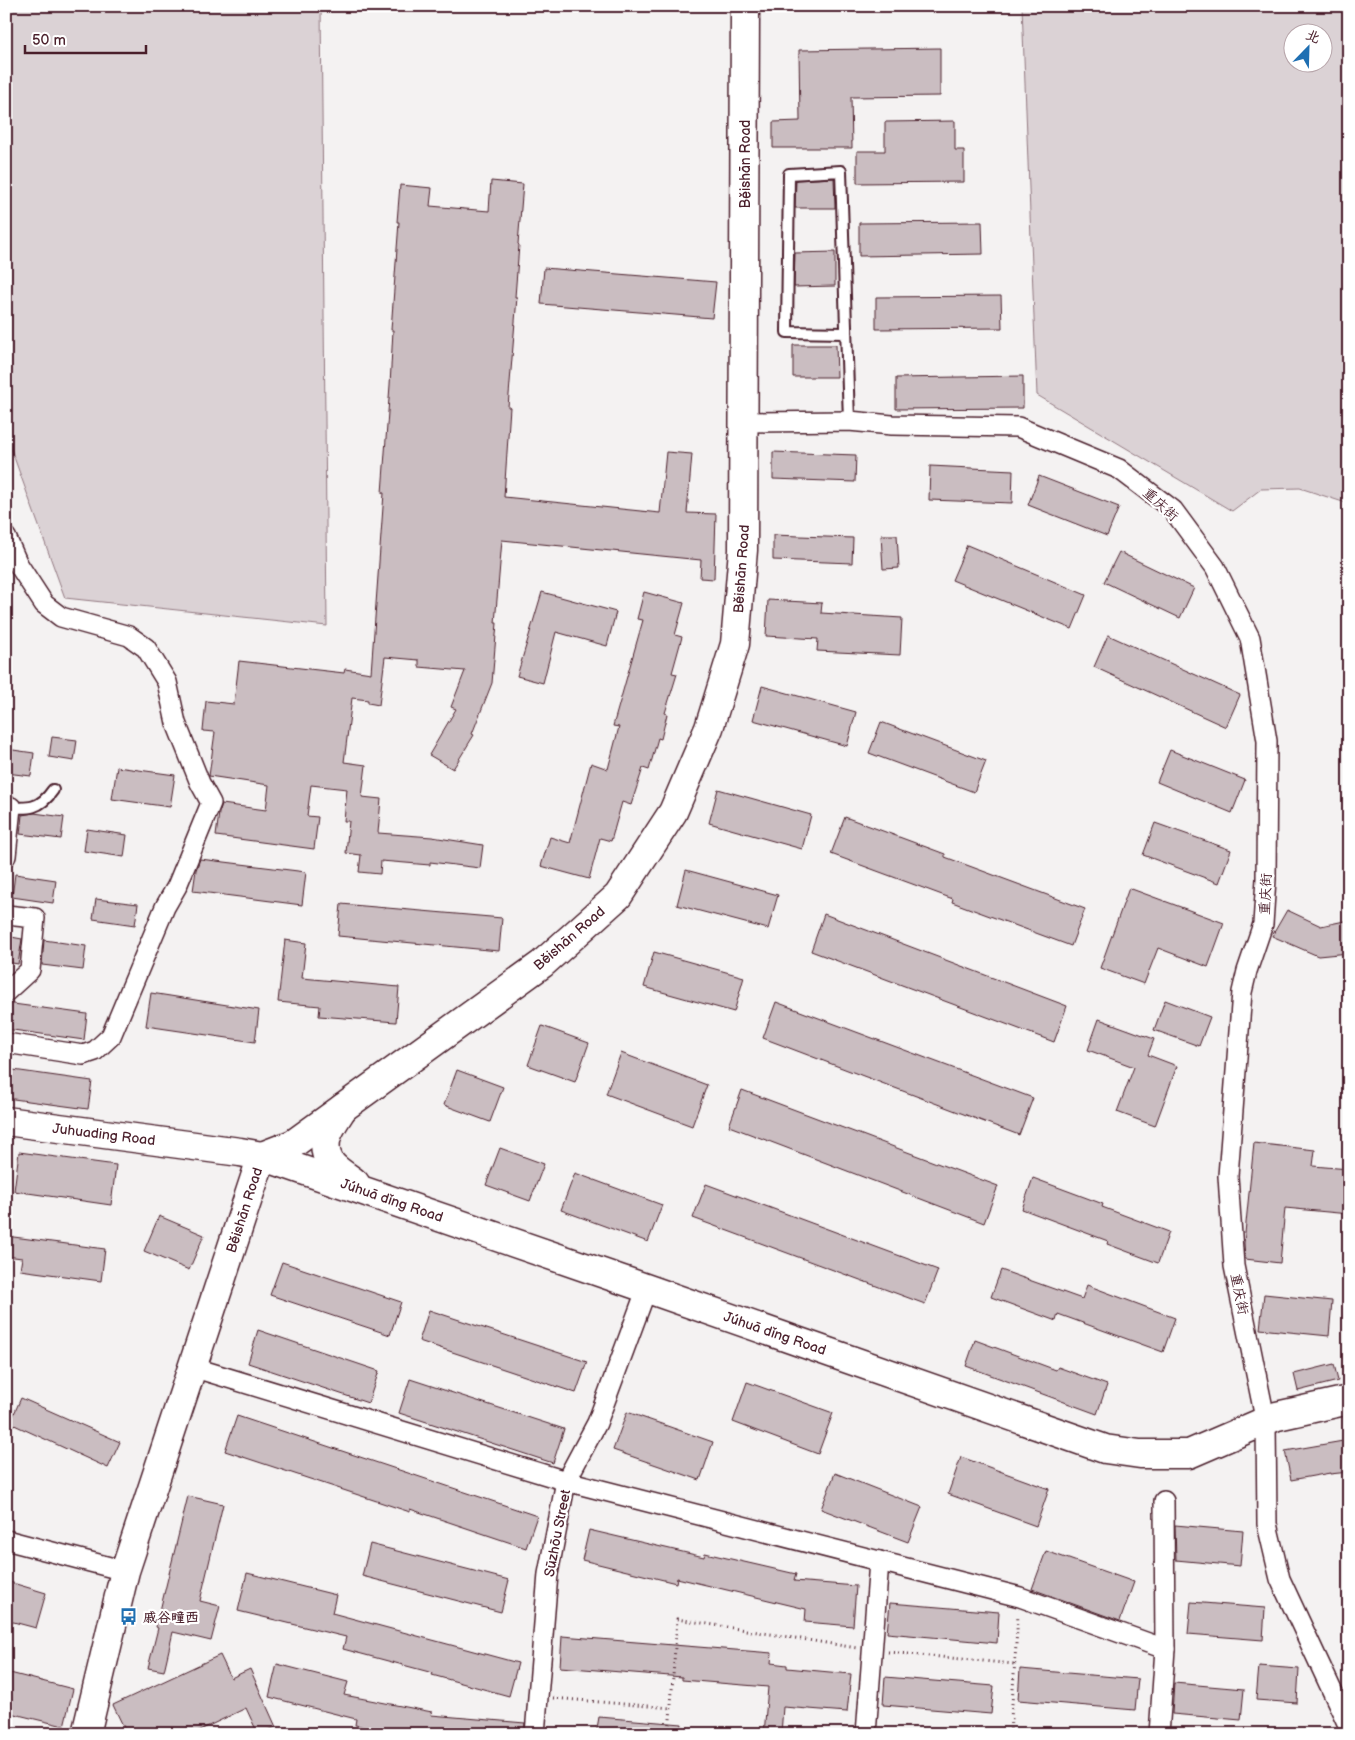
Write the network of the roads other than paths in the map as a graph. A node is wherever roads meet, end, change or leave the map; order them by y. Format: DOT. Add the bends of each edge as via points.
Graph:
graph roads {
  1 [pos="745,6"];
  2 [pos="846,333"];
  3 [pos="849,421"];
  4 [pos="745,422"];
  5 [pos="6,537"];
  6 [pos="53,790"];
  7 [pos="9,807"];
  8 [pos="6,856"];
  9 [pos="6,914"];
  10 [pos="6,992"];
  11 [pos="6,1043"];
  12 [pos="343,1108"];
  13 [pos="6,1121"];
  14 [pos="202,1147"];
  15 [pos="262,1156"];
  16 [pos="364,1190"];
  17 [pos="241,1220"];
  18 [pos="647,1288"];
  19 [pos="192,1367"];
  20 [pos="1349,1400"];
  21 [pos="1266,1422"];
  22 [pos="566,1481"];
  23 [pos="1164,1501"];
  24 [pos="6,1540"];
  25 [pos="879,1561"];
  26 [pos="125,1571"];
  27 [pos="1165,1649"];
  28 [pos="1349,1727"];
  29 [pos="86,1734"];
  30 [pos="535,1734"];
  31 [pos="866,1734"];
  32 [pos="1159,1734"];
  1 -- 4 [label="main road, Běishān Road"];
  2 -- 2 [label="lane" via="841,171 789,174 787,332"];
  2 -- 3 [label="lane"];
  3 -- 4 [label="street, 重庆街"];
  3 -- 21 [label="street, 重庆街" via="1018,427 1119,469 1173,510 1215,567 1250,638 1267,742 1266,879 1264,924 1242,992 1228,1176 1234,1266"];
  4 -- 12 [label="main road, Běishān Road" via="743,550 735,644 709,728 673,812 618,896 542,964"];
  5 -- 11 [label="street" via="18,564 44,604 61,617 130,636 146,648 167,682 176,724 211,803 111,1036 95,1050 83,1055"];
  6 -- 7 [label="lane" via="45,801 35,807"];
  7 -- 8 [label="street"];
  9 -- 10 [label="street" via="35,918 30,970"];
  12 -- 15 [label="main road, Běishān Road" via="294,1144"];
  12 -- 16 [label="main road" via="327,1134 326,1149 331,1164"];
  13 -- 14 [label="main road, Juhuading Road"];
  14 -- 15 [label="main road, Júhuā dǐng Road"];
  14 -- 17 [label="main road" via="231,1157 244,1177"];
  15 -- 16 [label="main road, Júhuā dǐng Road"];
  15 -- 17 [label="main road, Běishān Road"];
  16 -- 18 [label="main road, Júhuā dǐng Road"];
  17 -- 19 [label="main road, Běishān Road"];
  18 -- 21 [label="main road, Júhuā dǐng Road" via="1105,1449 1140,1454 1189,1454"];
  18 -- 22 [label="street, Sūzhōu Street" via="597,1423"];
  19 -- 22 [label="street"];
  19 -- 26 [label="main road, Běishān Road"];
  20 -- 21 [label="main road, Júhuā dǐng Road" via="1278,1416"];
  21 -- 28 [label="street, 重庆街" via="1267,1524 1280,1580"];
  22 -- 25 [label="street"];
  22 -- 30 [label="street, Sūzhōu Street" via="548,1574"];
  23 -- 27 [label="street"];
  24 -- 26 [label="street"];
  25 -- 27 [label="street" via="1020,1597"];
  25 -- 31 [label="street"];
  26 -- 29 [label="main road, Běishān Road"];
  27 -- 32 [label="street"];
}
